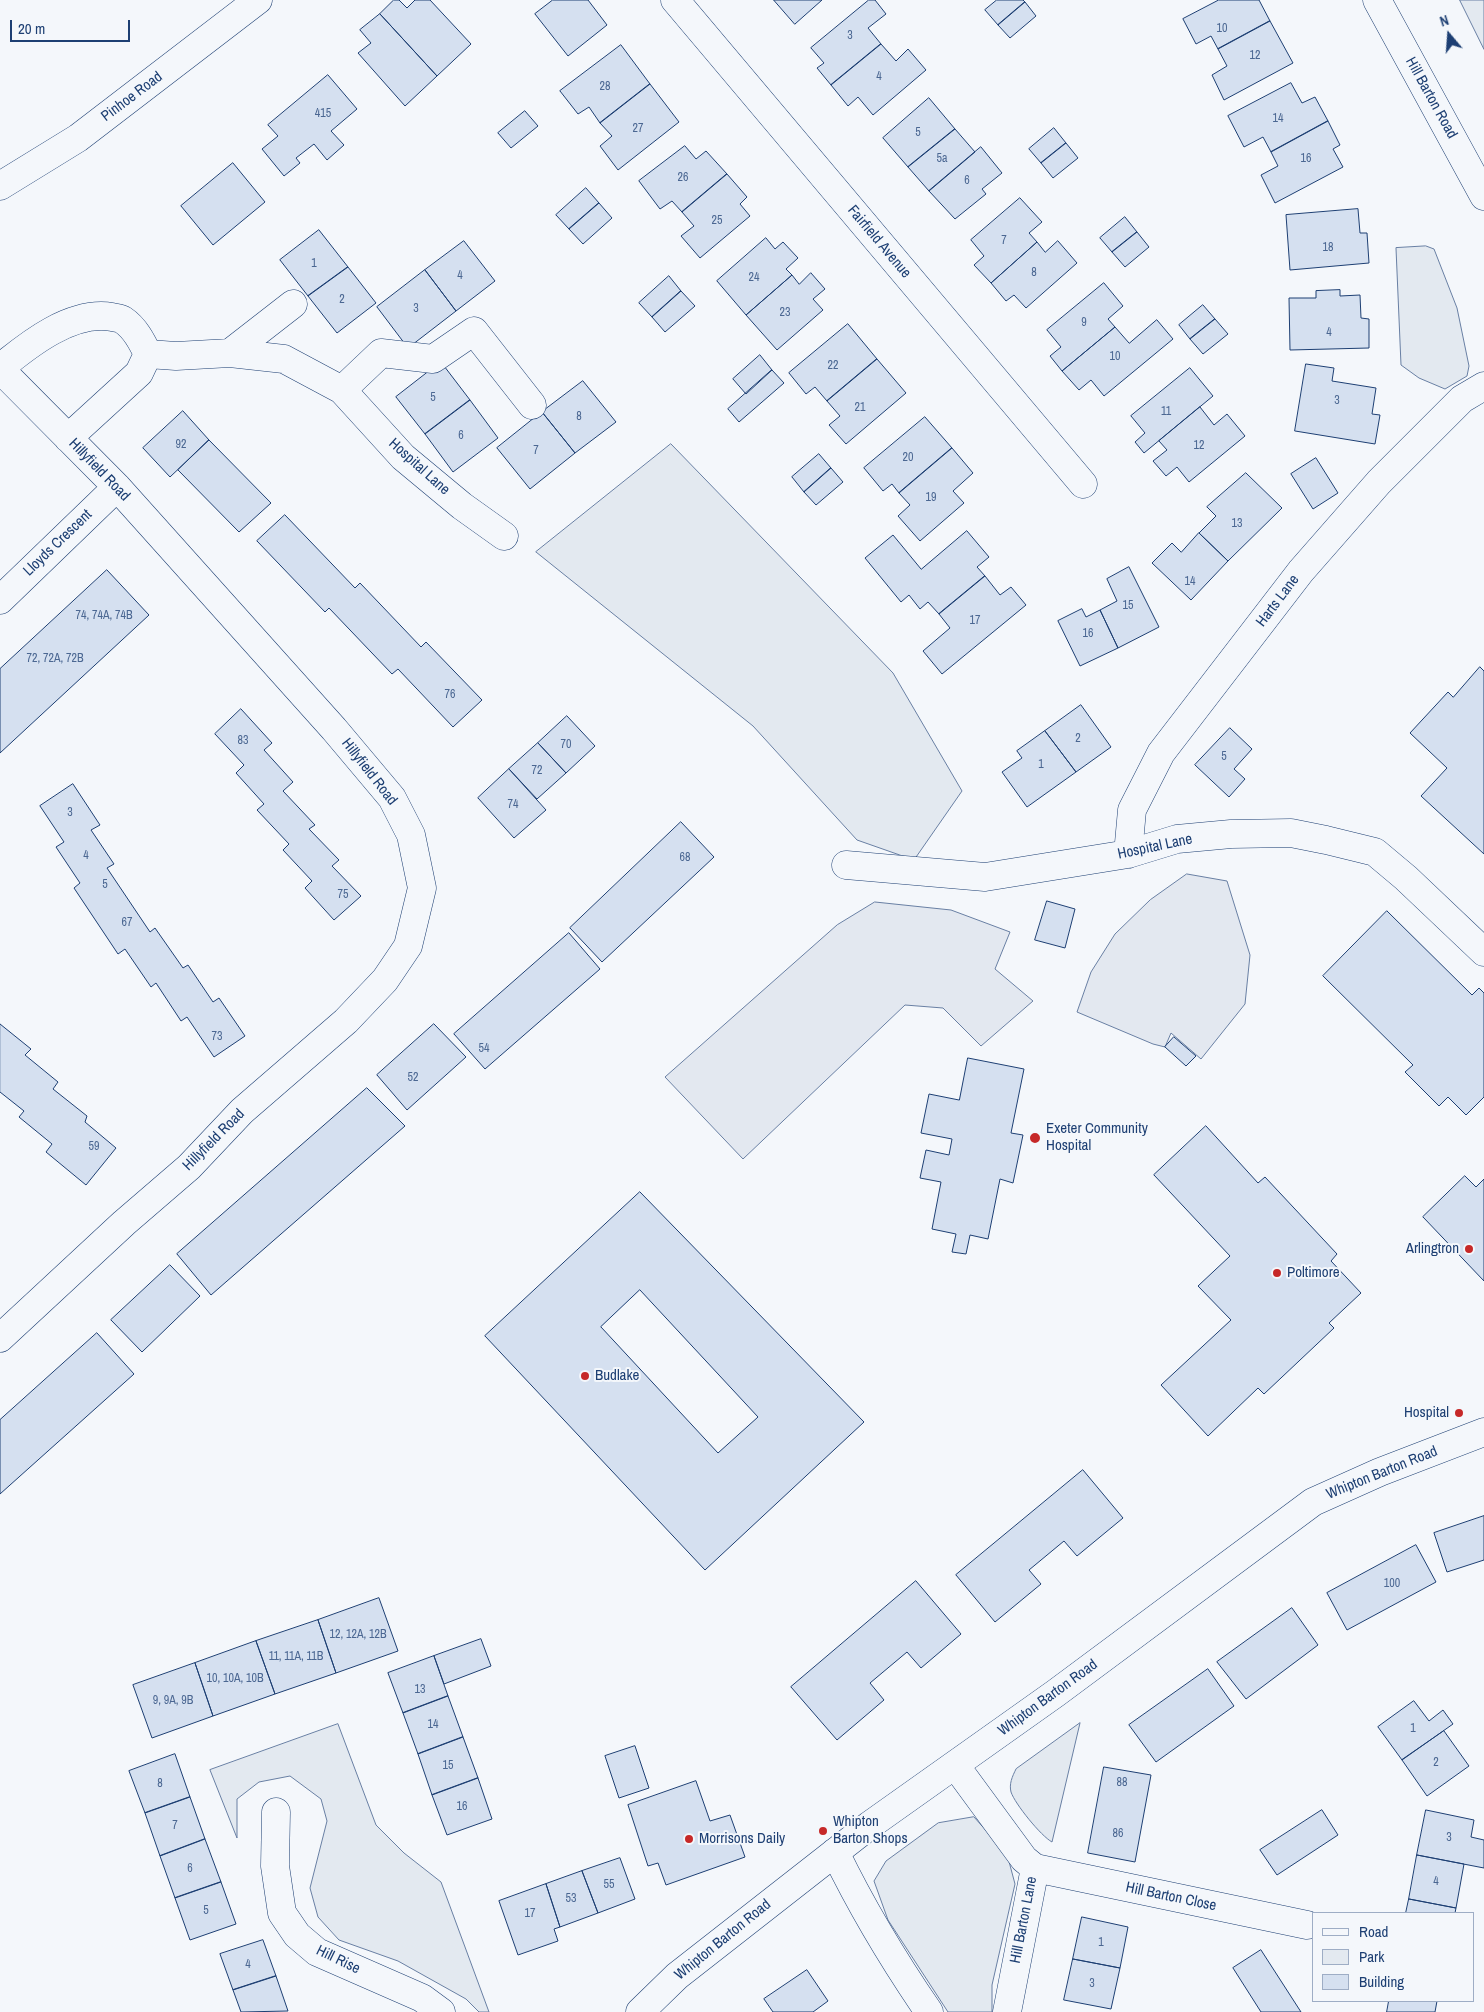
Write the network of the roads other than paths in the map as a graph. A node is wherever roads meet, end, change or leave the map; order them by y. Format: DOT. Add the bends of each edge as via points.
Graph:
graph roads {
  1 [pos="258,0"];
  2 [pos="675,0"];
  3 [pos="1378,0"];
  4 [pos="0,186"];
  5 [pos="1484,196"];
  6 [pos="293,304"];
  7 [pos="230,353"];
  8 [pos="148,354"];
  9 [pos="0,369"];
  10 [pos="1484,386"];
  11 [pos="342,390"];
  12 [pos="532,405"];
  13 [pos="68,438"];
  14 [pos="1083,484"];
  15 [pos="117,487"];
  16 [pos="504,536"];
  17 [pos="0,600"];
  18 [pos="1128,854"];
  19 [pos="846,865"];
  20 [pos="1484,952"];
  21 [pos="0,1338"];
  22 [pos="1484,1432"];
  23 [pos="955,1765"];
  24 [pos="276,1812"];
  25 [pos="835,1852"];
  26 [pos="1034,1868"];
  27 [pos="1307,1925"];
  28 [pos="441,2012"];
  29 [pos="640,2012"];
  30 [pos="929,2012"];
  31 [pos="1007,2012"];
  1 -- 4 [label="street, Pinhoe Road" via="78,138"];
  2 -- 14 [label="street, Fairfield Avenue"];
  3 -- 5 [label="street, Hill Barton Road"];
  6 -- 7 [label="street"];
  7 -- 8 [label="street, Hospital Lane"];
  7 -- 11 [label="street, Hospital Lane" via="284,359"];
  8 -- 9 [label="street" via="138,336 122,319 99,315 77,318 24,348"];
  8 -- 13 [label="street" via="139,373"];
  9 -- 13 [label="street, Hillyfield Road"];
  10 -- 18 [label="street, Harts Lane" via="1462,400 1366,497 1301,572 1161,753 1132,810"];
  11 -- 12 [label="street" via="381,353 433,360 474,331"];
  11 -- 16 [label="street, Hospital Lane" via="403,457"];
  13 -- 15 [label="street, Hillyfield Road"];
  15 -- 17 [label="street, Lloyds Crescent"];
  15 -- 21 [label="street, Hillyfield Road" via="392,798 411,835 422,888 408,946 385,980 346,1021 242,1111 189,1167"];
  18 -- 19 [label="street, Hospital Lane" via="985,877"];
  18 -- 20 [label="street, Hospital Lane" via="1177,839 1292,833 1375,852"];
  22 -- 23 [label="street, Whipton Barton Road" via="1313,1502"];
  23 -- 25 [label="street, Whipton Barton Road"];
  23 -- 26 [label="street, Hill Barton Lane"];
  24 -- 28 [label="street, Hill Rise" via="275,1866 282,1913 297,1935 317,1952 422,1998"];
  25 -- 29 [label="street, Whipton Barton Road" via="678,1976"];
  25 -- 30 [label="street" via="901,1971"];
  26 -- 27 [label="street, Hill Barton Close"];
  26 -- 31 [label="street, Hill Barton Lane"];
}
